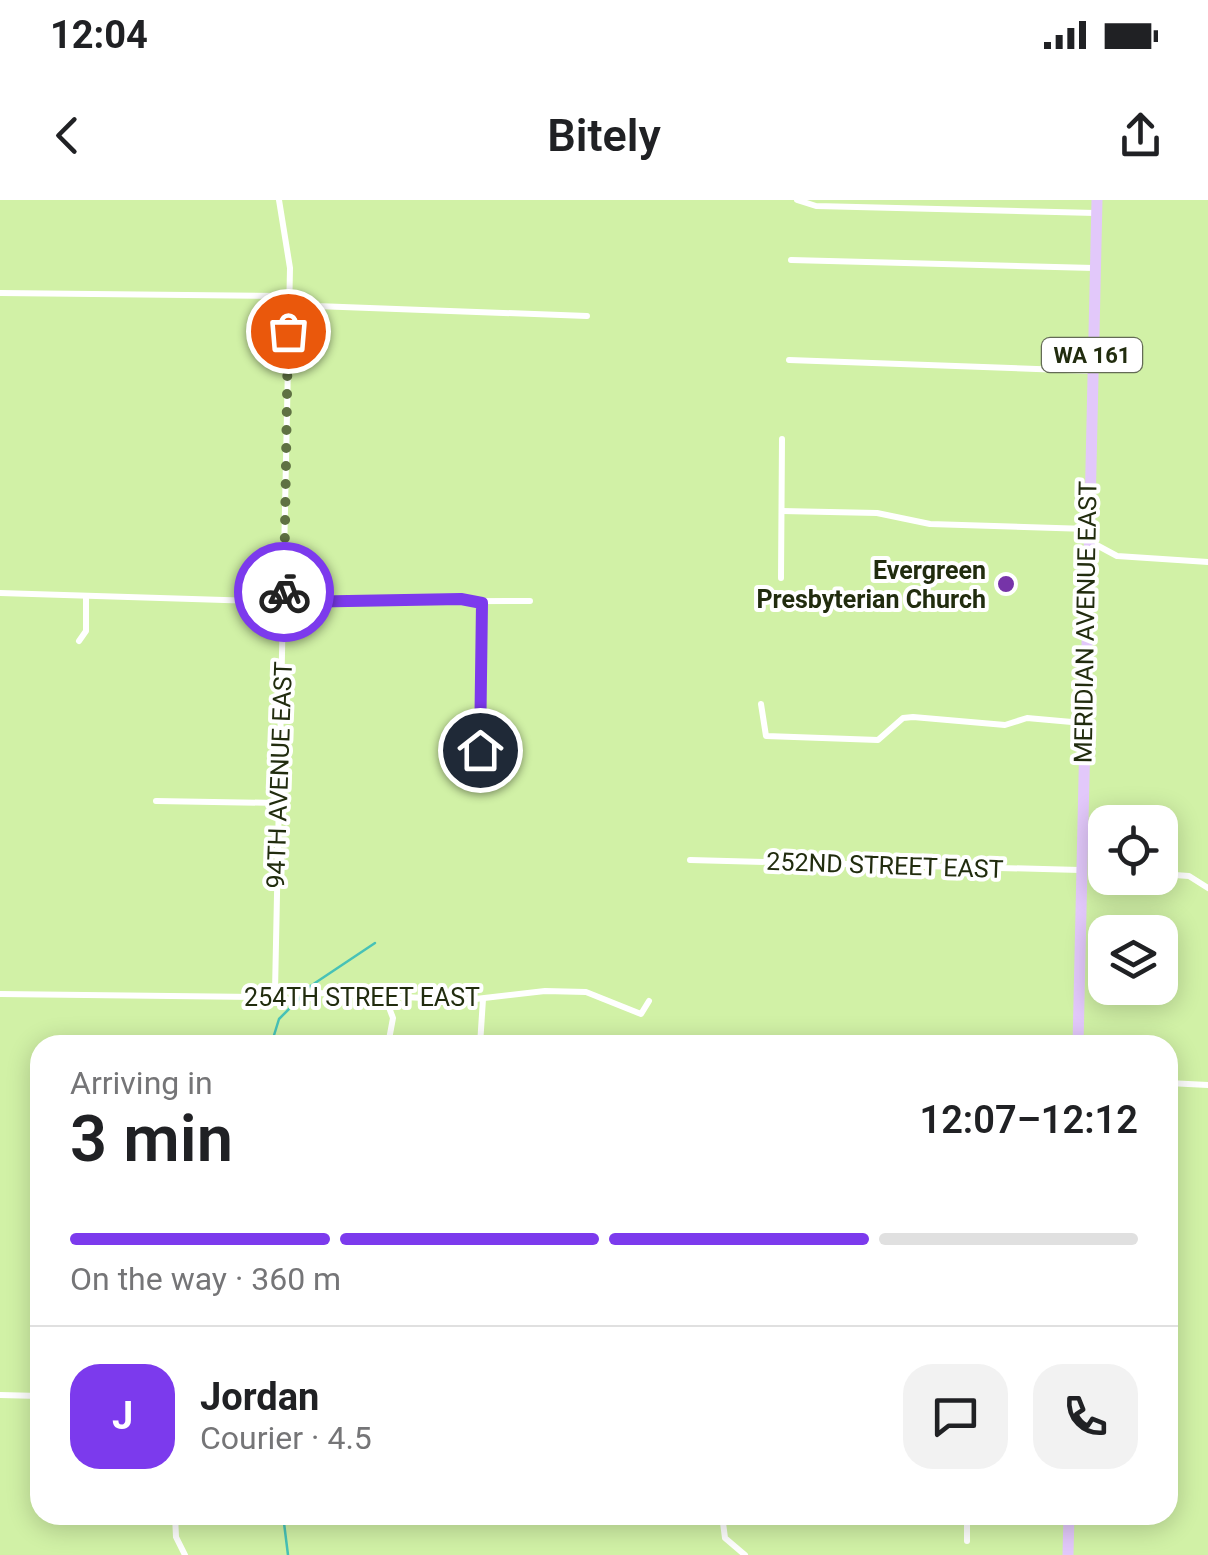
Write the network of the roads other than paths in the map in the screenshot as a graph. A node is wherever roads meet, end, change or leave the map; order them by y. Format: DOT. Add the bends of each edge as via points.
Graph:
graph roads {
  1 [pos="279,200"];
  2 [pos="797,200"];
  3 [pos="1097,206"];
  4 [pos="791,260"];
  5 [pos="1094,268"];
  6 [pos="0,293"];
  7 [pos="288,296"];
  8 [pos="587,316"];
  9 [pos="788,360"];
  10 [pos="1091,371"];
  11 [pos="782,438"];
  12 [pos="782,511"];
  13 [pos="1087,533"];
  14 [pos="1208,562"];
  15 [pos="780,578"];
  16 [pos="0,593"];
  17 [pos="86,596"];
  18 [pos="284,600"];
  19 [pos="530,601"];
  20 [pos="482,603"];
  21 [pos="79,641"];
  22 [pos="760,704"];
  23 [pos="1083,723"];
  24 [pos="480,750"];
  25 [pos="156,801"];
  26 [pos="278,803"];
  27 [pos="690,860"];
  28 [pos="1080,870"];
  29 [pos="1178,875"];
  30 [pos="1208,888"];
  31 [pos="276,991"];
  32 [pos="0,994"];
  33 [pos="384,996"];
  34 [pos="482,999"];
  35 [pos="649,1000"];
  36 [pos="390,1035"];
  37 [pos="480,1035"];
  38 [pos="1078,1035"];
  39 [pos="1178,1083"];
  40 [pos="1208,1084"];
  41 [pos="0,1395"];
  42 [pos="30,1396"];
  43 [pos="175,1525"];
  44 [pos="723,1525"];
  45 [pos="968,1525"];
  46 [pos="1069,1525"];
  47 [pos="967,1541"];
  48 [pos="184,1555"];
  49 [pos="745,1555"];
  50 [pos="1068,1555"];
  1 -- 7 [label="street, 94TH AVENUE EAST" via="290,247"];
  2 -- 3 [label="street" via="816,206"];
  3 -- 5 [label="main road, MERIDIAN AVENUE EAST / WA 161"];
  4 -- 5 [label="street"];
  5 -- 10 [label="main road, MERIDIAN AVENUE EAST / WA 161"];
  6 -- 7 [label="street"];
  7 -- 8 [label="street" via="316,306"];
  7 -- 18 [label="street, 94TH AVENUE EAST"];
  9 -- 10 [label="street"];
  10 -- 13 [label="main road, MERIDIAN AVENUE EAST / WA 161"];
  11 -- 12 [label="street"];
  12 -- 13 [label="street"];
  12 -- 15 [label="street"];
  13 -- 14 [label="street" via="1100,550"];
  13 -- 23 [label="main road, MERIDIAN AVENUE EAST / WA 161"];
  16 -- 17 [label="street"];
  17 -- 18 [label="street"];
  17 -- 21 [label="street" via="86,631"];
  18 -- 20 [label="street"];
  18 -- 26 [label="street, 94TH AVENUE EAST"];
  19 -- 20 [label="street"];
  20 -- 24 [label="street"];
  22 -- 23 [label="street" via="766,736 786,739 878,740 913,717 1005,726 1027,718"];
  23 -- 28 [label="main road, MERIDIAN AVENUE EAST / WA 161"];
  25 -- 26 [label="street"];
  26 -- 31 [label="street, 94TH AVENUE EAST"];
  27 -- 28 [label="street, 252ND STREET EAST"];
  28 -- 38 [label="main road, MERIDIAN AVENUE EAST / WA 161"];
  29 -- 30 [label="street"];
  31 -- 32 [label="street, 254TH STREET EAST" via="258,997"];
  31 -- 33 [label="street, 254TH STREET EAST"];
  33 -- 34 [label="street, 254TH STREET EAST"];
  33 -- 36 [label="street" via="393,1018"];
  34 -- 35 [label="street, 254TH STREET EAST" via="586,992 634,1014 644,1013"];
  34 -- 37 [label="street"];
  39 -- 40 [label="street"];
  41 -- 42 [label="street"];
  43 -- 48 [label="street"];
  44 -- 49 [label="street" via="725,1538"];
  45 -- 47 [label="street"];
  46 -- 50 [label="main road"];
}
